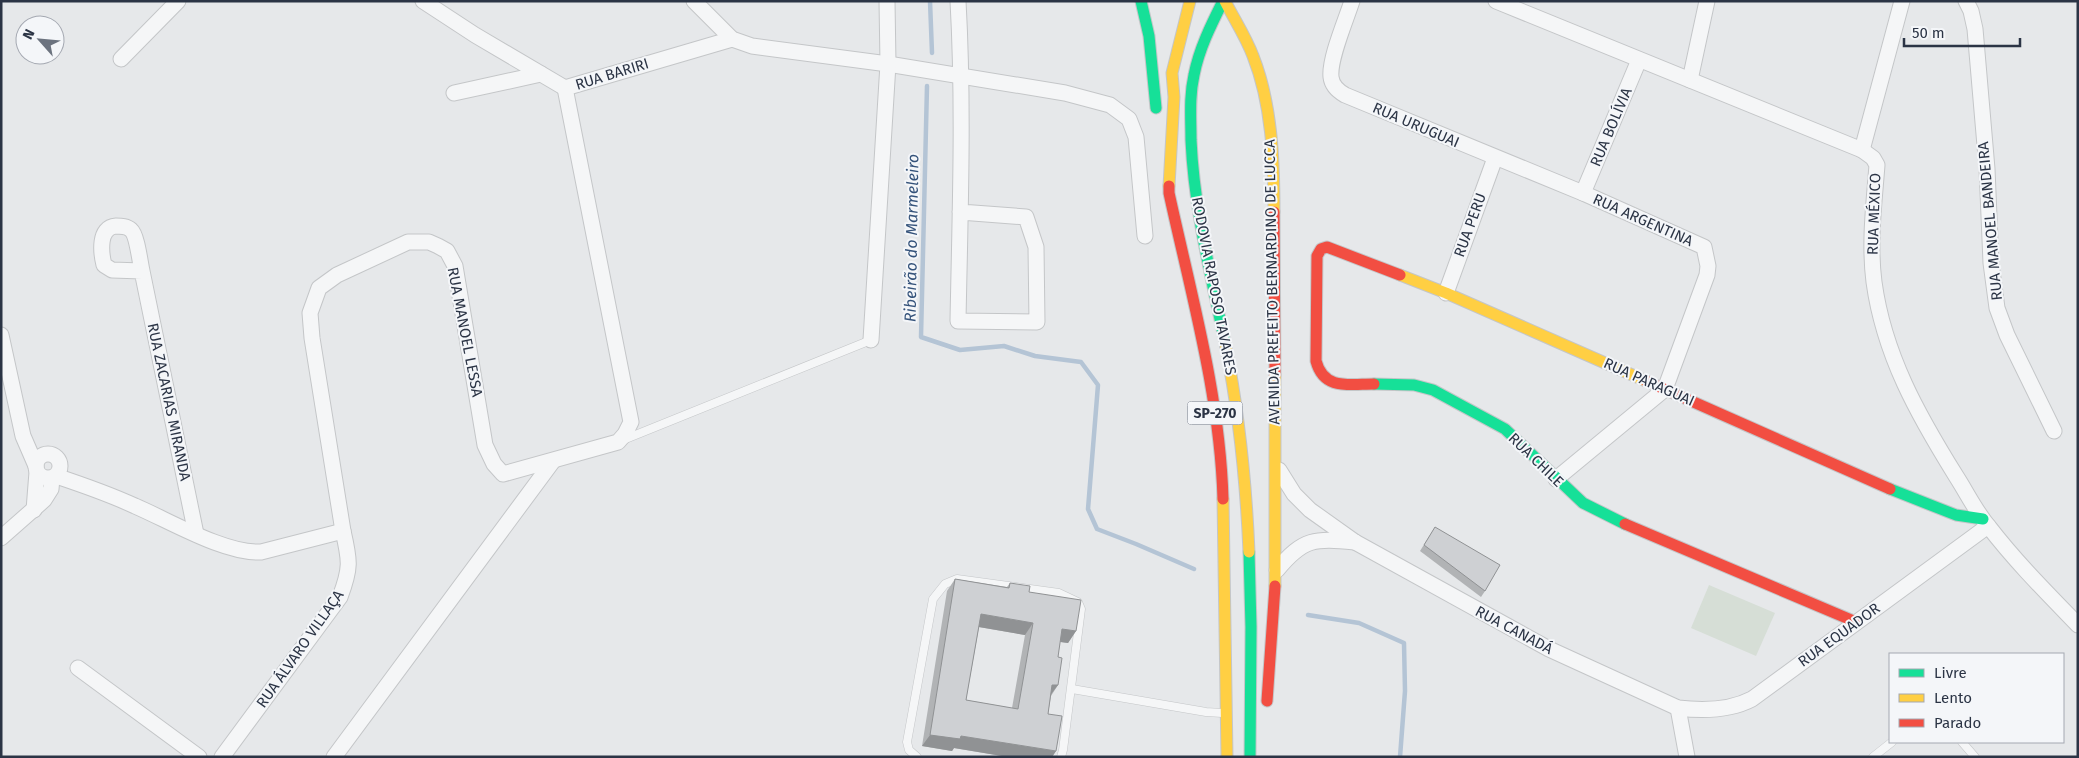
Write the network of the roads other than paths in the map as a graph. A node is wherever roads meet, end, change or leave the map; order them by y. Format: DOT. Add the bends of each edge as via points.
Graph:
graph roads {
  1 [pos="178,1"];
  2 [pos="423,1"];
  3 [pos="887,1"];
  4 [pos="958,1"];
  5 [pos="1141,1"];
  6 [pos="1190,1"];
  7 [pos="1224,1"];
  8 [pos="1352,1"];
  9 [pos="1496,1"];
  10 [pos="1707,1"];
  11 [pos="1902,1"];
  12 [pos="1966,1"];
  13 [pos="701,4"];
  14 [pos="1522,7"];
  15 [pos="732,39"];
  16 [pos="121,59"];
  17 [pos="1639,60"];
  18 [pos="888,64"];
  19 [pos="541,74"];
  20 [pos="962,76"];
  21 [pos="1690,80"];
  22 [pos="565,88"];
  23 [pos="454,93"];
  24 [pos="1157,117"];
  25 [pos="1160,136"];
  26 [pos="1862,150"];
  27 [pos="1495,158"];
  28 [pos="1169,193"];
  29 [pos="1583,193"];
  30 [pos="960,212"];
  31 [pos="1145,236"];
  32 [pos="1317,256"];
  33 [pos="142,271"];
  34 [pos="1446,293"];
  35 [pos="1,335"];
  36 [pos="871,340"];
  37 [pos="1665,389"];
  38 [pos="2054,431"];
  39 [pos="618,442"];
  40 [pos="59,460"];
  41 [pos="553,461"];
  42 [pos="1276,463"];
  43 [pos="39,464"];
  44 [pos="54,477"];
  45 [pos="1556,478"];
  46 [pos="106,493"];
  47 [pos="34,510"];
  48 [pos="1985,523"];
  49 [pos="343,531"];
  50 [pos="196,534"];
  51 [pos="1,538"];
  52 [pos="1356,542"];
  53 [pos="1276,572"];
  54 [pos="1856,622"];
  55 [pos="2078,625"];
  56 [pos="78,668"];
  57 [pos="1072,689"];
  58 [pos="1678,708"];
  59 [pos="1266,712"];
  60 [pos="1227,713"];
  61 [pos="1891,743"];
  62 [pos="1963,743"];
  63 [pos="199,757"];
  64 [pos="222,757"];
  65 [pos="334,757"];
  66 [pos="917,757"];
  67 [pos="1061,757"];
  68 [pos="1227,757"];
  69 [pos="1250,757"];
  70 [pos="1687,757"];
  71 [pos="1873,757"];
  72 [pos="1975,757"];
  1 -- 16 [label="street"];
  2 -- 19 [label="street, RUA BARIRI"];
  3 -- 18 [label="street"];
  4 -- 20 [label="street"];
  5 -- 24 [label="main road" via="1149,36"];
  6 -- 28 [label="main road, RODOVIA RAPOSO TAVARES / SP-270" via="1172,73 1174,98"];
  7 -- 42 [label="main road, AVENIDA PREFEITO BERNARDINO DE LUCCA" via="1253,56 1269,120 1274,188"];
  7 -- 69 [label="main road, RODOVIA RAPOSO TAVARES / SP-270" via="1194,73 1190,148 1197,209 1227,346 1247,524 1252,681"];
  8 -- 27 [label="street, RUA URUGUAI" via="1332,65 1331,78 1337,90"];
  9 -- 14 [label="street, RUA MÉXICO"];
  10 -- 21 [label="street"];
  11 -- 26 [label="street"];
  12 -- 38 [label="street, RUA MANOEL BANDEIRA" via="1975,29 1997,308"];
  13 -- 15 [label="street"];
  14 -- 17 [label="street, RUA MÉXICO"];
  15 -- 18 [label="street" via="776,51"];
  15 -- 22 [label="street, RUA BARIRI"];
  17 -- 21 [label="street, RUA MÉXICO"];
  17 -- 29 [label="street, RUA BOLÍVIA"];
  18 -- 20 [label="street"];
  18 -- 36 [label="street"];
  19 -- 22 [label="street, RUA BARIRI"];
  19 -- 23 [label="street"];
  20 -- 30 [label="street"];
  20 -- 31 [label="street" via="1065,92 1110,105 1129,119 1136,137"];
  21 -- 26 [label="street, RUA MÉXICO"];
  22 -- 39 [label="street" via="631,422"];
  25 -- 28 [label="main road"];
  26 -- 48 [label="street, RUA MÉXICO" via="1877,165 1871,250 1874,283 1892,355 1907,392"];
  27 -- 29 [label="street, RUA URUGUAI"];
  27 -- 34 [label="street, RUA PERU"];
  28 -- 60 [label="main road, RODOVIA RAPOSO TAVARES / SP-270" via="1208,368 1222,460"];
  29 -- 37 [label="street, RUA ARGENTINA" via="1704,247 1707,275"];
  30 -- 30 [label="street" via="958,321 1037,322 1036,247 1026,216"];
  32 -- 34 [label="main road, RUA PARAGUAI" via="1321,249 1327,247"];
  32 -- 45 [label="main road, RUA CHILE" via="1316,361 1318,372 1323,377 1337,384 1414,385 1433,390 1505,430"];
  33 -- 50 [label="street, RUA ZACARIAS MIRANDA"];
  34 -- 37 [label="main road, RUA PARAGUAI"];
  35 -- 43 [label="street" via="23,436"];
  36 -- 39 [label="lane"];
  37 -- 45 [label="street"];
  37 -- 48 [label="main road, RUA PARAGUAI" via="1923,503"];
  39 -- 41 [label="street, RUA MANOEL LESSA"];
  40 -- 43 [label="street" via="50,454"];
  40 -- 44 [label="street" via="60,470"];
  40 -- 46 [label="street"];
  41 -- 49 [label="street, RUA MANOEL LESSA" via="503,474 494,464 485,445 455,266 446,251 438,246 429,242 408,242 337,275 319,288 310,313"];
  41 -- 65 [label="street"];
  42 -- 52 [label="street, RUA CANADÁ" via="1294,494 1310,510"];
  42 -- 53 [label="main road, AVENIDA PREFEITO BERNARDINO DE LUCCA"];
  43 -- 44 [label="street" via="46,478"];
  43 -- 47 [label="street"];
  44 -- 46 [label="street"];
  44 -- 47 [label="street" via="49,494"];
  45 -- 54 [label="main road, RUA CHILE" via="1583,504 1613,519"];
  46 -- 50 [label="street"];
  47 -- 51 [label="street"];
  48 -- 54 [label="street, RUA EQUADOR"];
  48 -- 55 [label="street, RUA MÉXICO" via="2051,600"];
  49 -- 50 [label="street" via="248,553"];
  49 -- 64 [label="street, RUA ÁLVARO VILLAÇA" via="350,559 340,597"];
  52 -- 53 [label="street" via="1313,541 1291,553"];
  52 -- 58 [label="street, RUA CANADÁ" via="1549,649"];
  53 -- 59 [label="main road, AVENIDA PREFEITO BERNARDINO DE LUCCA"];
  54 -- 58 [label="street, RUA EQUADOR" via="1738,706 1699,711"];
  56 -- 63 [label="street"];
  57 -- 60 [label="lane"];
  57 -- 66 [label="lane" via="1081,609 1078,602 1059,593 966,580 957,579 945,584 933,599 907,742 909,750"];
  57 -- 67 [label="lane"];
  58 -- 70 [label="street"];
  60 -- 68 [label="main road, RODOVIA RAPOSO TAVARES / SP-270"];
  61 -- 71 [label="lane"];
  62 -- 72 [label="lane"];
}
